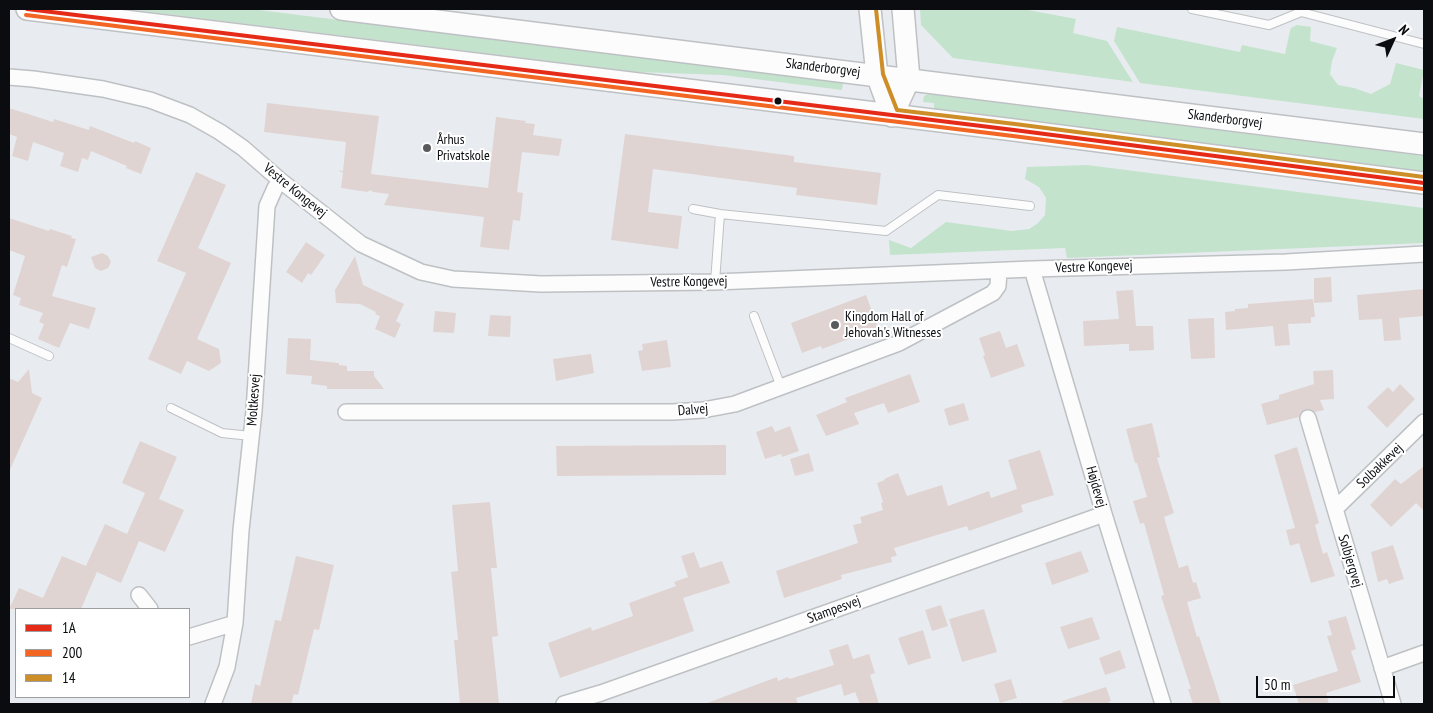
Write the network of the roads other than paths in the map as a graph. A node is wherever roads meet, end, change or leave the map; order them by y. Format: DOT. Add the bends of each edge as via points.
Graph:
graph roads {
  1 [pos="27,9"];
  2 [pos="341,9"];
  3 [pos="870,9"];
  4 [pos="903,9"];
  5 [pos="1192,9"];
  6 [pos="1424,44"];
  7 [pos="877,75"];
  8 [pos="9,77"];
  9 [pos="908,79"];
  10 [pos="892,116"];
  11 [pos="1424,144"];
  12 [pos="281,181"];
  13 [pos="1424,183"];
  14 [pos="1030,206"];
  15 [pos="693,209"];
  16 [pos="720,214"];
  17 [pos="1424,254"];
  18 [pos="1032,269"];
  19 [pos="999,271"];
  20 [pos="715,282"];
  21 [pos="754,316"];
  22 [pos="9,338"];
  23 [pos="49,356"];
  24 [pos="781,387"];
  25 [pos="171,408"];
  26 [pos="346,412"];
  27 [pos="1308,418"];
  28 [pos="1424,422"];
  29 [pos="251,436"];
  30 [pos="1335,509"];
  31 [pos="1104,514"];
  32 [pos="139,595"];
  33 [pos="149,608"];
  34 [pos="235,624"];
  35 [pos="190,637"];
  36 [pos="1424,653"];
  37 [pos="1382,668"];
  38 [pos="213,704"];
  39 [pos="564,704"];
  40 [pos="1163,704"];
  41 [pos="1393,704"];
  1 -- 10 [label="main road"];
  2 -- 7 [label="main road, Skanderborgvej"];
  3 -- 7 [label="main road"];
  4 -- 9 [label="main road"];
  5 -- 6 [label="lane" via="1269,25 1301,12"];
  7 -- 9 [label="main road, Skanderborgvej"];
  7 -- 10 [label="main road"];
  8 -- 12 [label="street, Vestre Kongevej" via="103,89 150,100 190,115 243,148"];
  9 -- 10 [label="main road"];
  9 -- 11 [label="main road, Skanderborgvej"];
  10 -- 13 [label="main road"];
  12 -- 20 [label="street, Vestre Kongevej" via="361,244 421,272 453,279 541,284"];
  12 -- 29 [label="street, Moltkesvej" via="267,206"];
  14 -- 16 [label="lane" via="938,195 886,231"];
  15 -- 16 [label="lane"];
  16 -- 20 [label="lane"];
  17 -- 18 [label="street, Vestre Kongevej" via="1286,262"];
  18 -- 19 [label="street, Vestre Kongevej"];
  18 -- 31 [label="street, Højdevej"];
  19 -- 20 [label="street, Vestre Kongevej"];
  19 -- 24 [label="street, Dalvej" via="998,286 993,293 898,343"];
  21 -- 24 [label="lane"];
  22 -- 23 [label="lane"];
  24 -- 26 [label="street, Dalvej" via="735,404 673,412"];
  25 -- 29 [label="lane" via="222,433"];
  27 -- 30 [label="street, Solbjergvej"];
  28 -- 30 [label="street, Solbakkevej"];
  29 -- 34 [label="street, Moltkesvej"];
  30 -- 37 [label="street, Solbjergvej"];
  31 -- 39 [label="street, Stampesvej"];
  31 -- 40 [label="street, Højdevej"];
  32 -- 33 [label="street"];
  34 -- 35 [label="street"];
  34 -- 38 [label="street, Moltkesvej" via="227,667"];
  36 -- 37 [label="street"];
  37 -- 41 [label="street, Solbjergvej"];
}
